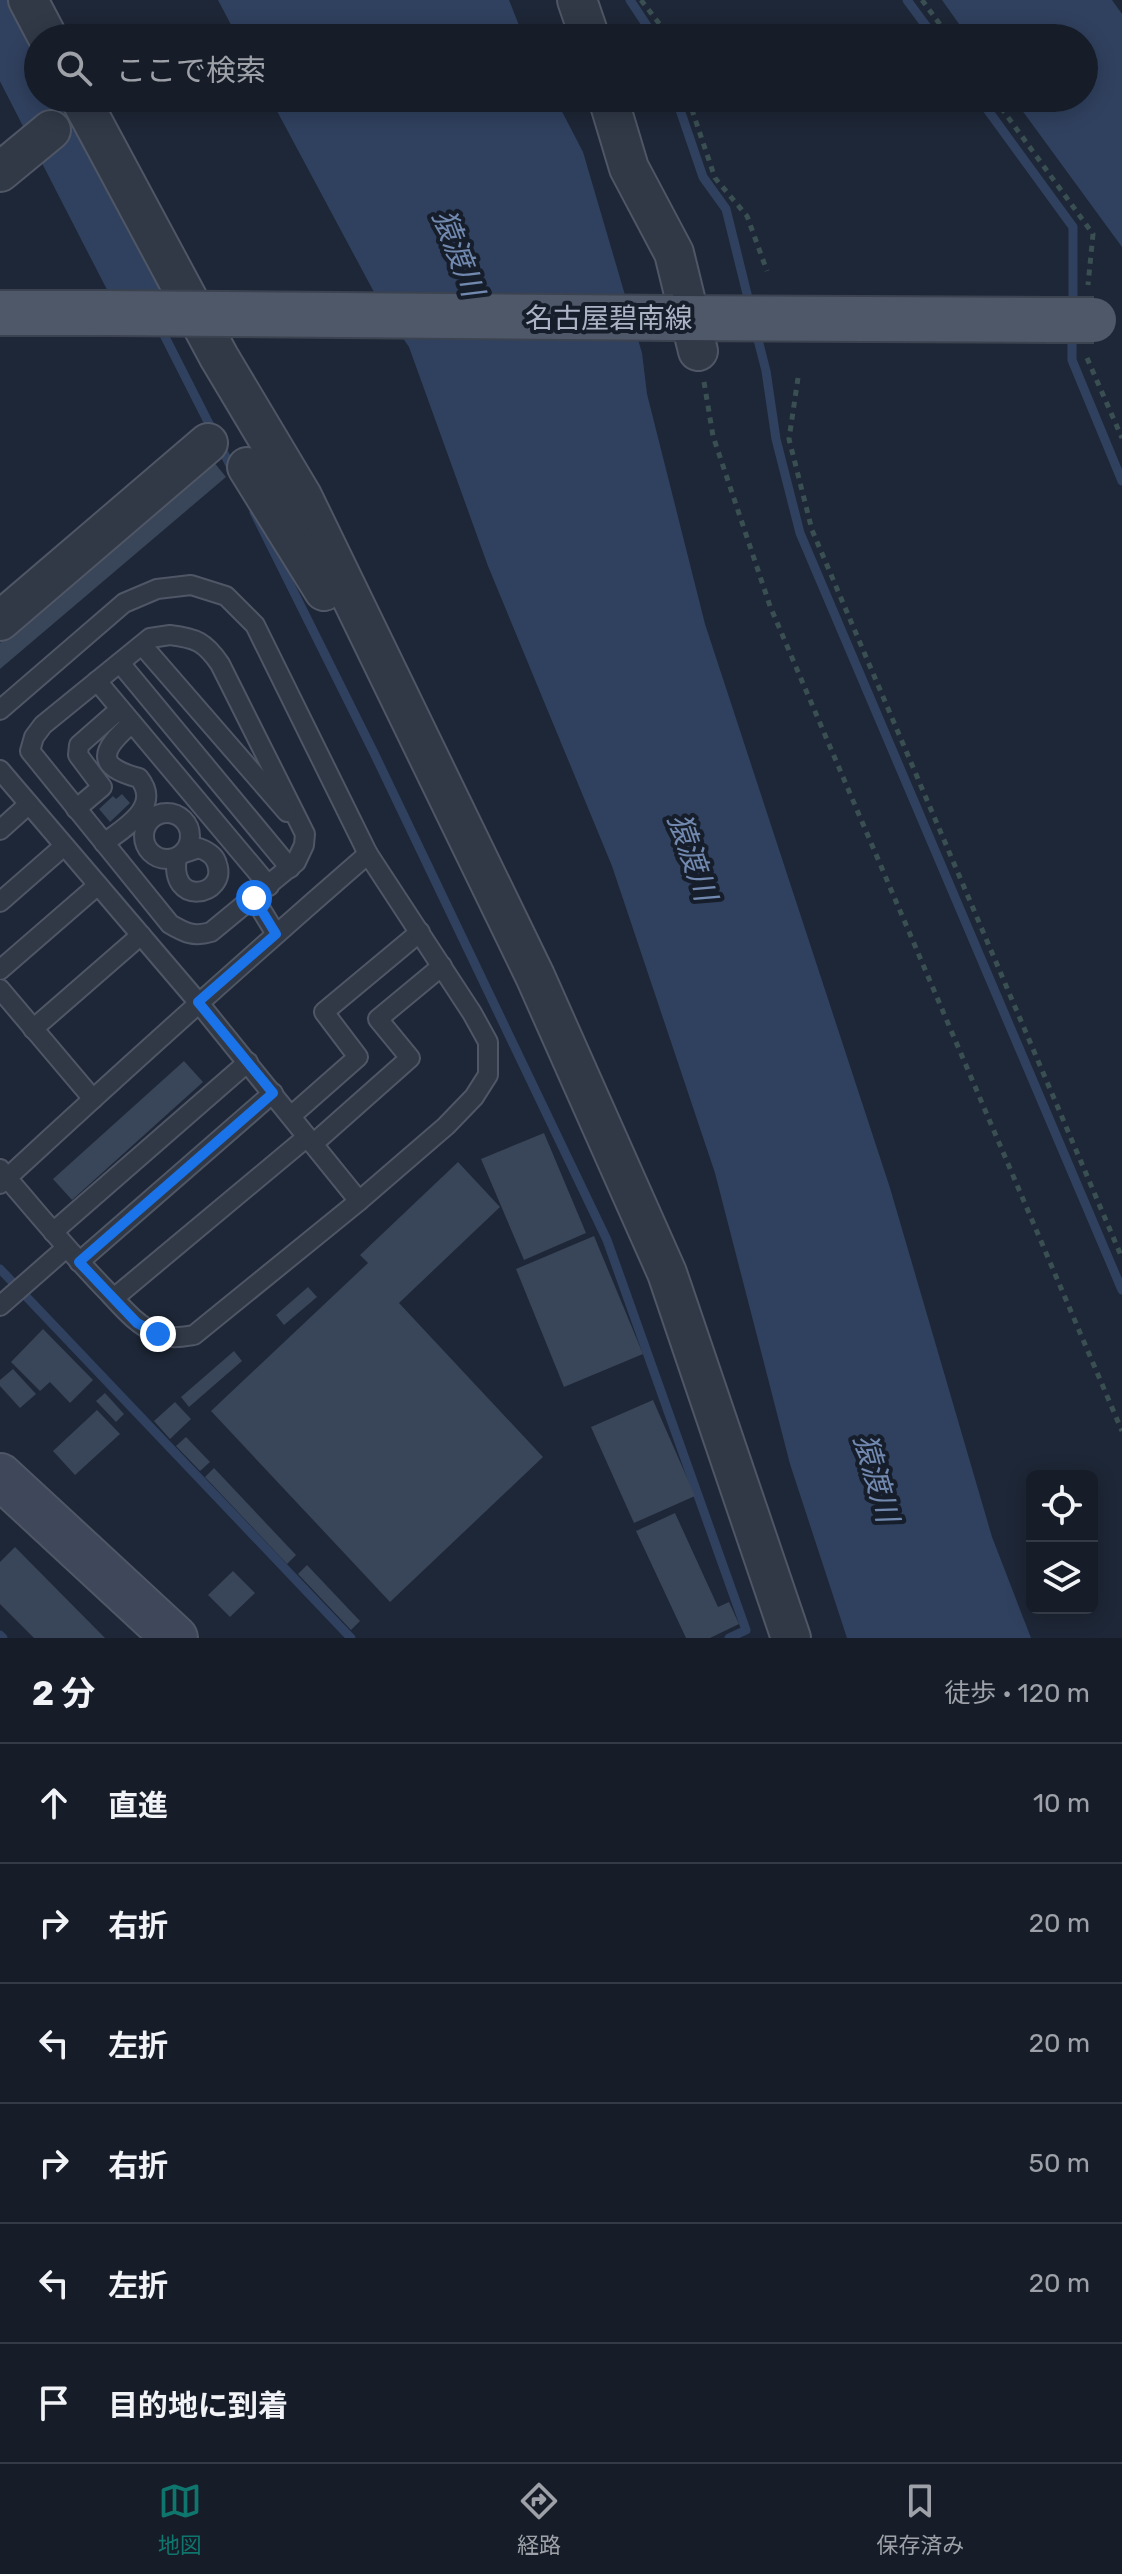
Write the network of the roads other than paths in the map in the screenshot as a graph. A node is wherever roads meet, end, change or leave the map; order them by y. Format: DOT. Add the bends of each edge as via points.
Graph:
graph roads {
  1 [pos="28,0"];
  2 [pos="577,0"];
  3 [pos="41,24"];
  4 [pos="585,24"];
  5 [pos="88,112"];
  6 [pos="612,112"];
  7 [pos="51,130"];
  8 [pos="0,172"];
  9 [pos="0,313"];
  10 [pos="1092,321"];
  11 [pos="698,327"];
  12 [pos="208,443"];
  13 [pos="247,467"];
  14 [pos="5,607"];
  15 [pos="375,644"];
  16 [pos="142,645"];
  17 [pos="120,663"];
  18 [pos="97,681"];
  19 [pos="0,710"];
  20 [pos="126,716"];
  21 [pos="0,770"];
  22 [pos="29,804"];
  23 [pos="76,809"];
  24 [pos="208,814"];
  25 [pos="186,823"];
  26 [pos="0,830"];
  27 [pos="305,834"];
  28 [pos="104,843"];
  29 [pos="64,846"];
  30 [pos="368,854"];
  31 [pos="180,855"];
  32 [pos="290,868"];
  33 [pos="98,885"];
  34 [pos="269,886"];
  35 [pos="210,888"];
  36 [pos="254,898"];
  37 [pos="0,902"];
  38 [pos="229,917"];
  39 [pos="420,932"];
  40 [pos="276,934"];
  41 [pos="141,935"];
  42 [pos="442,966"];
  43 [pos="0,970"];
  44 [pos="0,989"];
  45 [pos="198,1002"];
  46 [pos="33,1029"];
  47 [pos="248,1062"];
  48 [pos="273,1093"];
  49 [pos="93,1099"];
  50 [pos="291,1116"];
  51 [pos="310,1140"];
  52 [pos="2,1177"];
  53 [pos="359,1201"];
  54 [pos="53,1232"];
  55 [pos="66,1248"];
  56 [pos="79,1262"];
  57 [pos="114,1298"];
  58 [pos="2,1305"];
  59 [pos="0,1476"];
  60 [pos="175,1638"];
  61 [pos="791,1638"];
  1 -- 3 [label="street"];
  2 -- 4 [label="street"];
  5 -- 15 [label="street" via="219,357 302,496"];
  6 -- 11 [label="street" via="629,168 674,253"];
  7 -- 8 [label="street"];
  9 -- 11 [label="main road, 名古屋碧南線, bridge"];
  10 -- 11 [label="main road, 名古屋碧南線" via="775,318"];
  12 -- 14 [label="street"];
  13 -- 15 [label="street" via="340,619"];
  15 -- 61 [label="street" via="535,976 667,1273"];
  16 -- 17 [label="lane"];
  16 -- 27 [label="lane"];
  16 -- 27 [label="lane" via="170,635 192,637 209,648"];
  17 -- 18 [label="lane"];
  17 -- 32 [label="lane"];
  18 -- 20 [label="lane"];
  18 -- 23 [label="lane" via="43,725 30,751"];
  19 -- 30 [label="lane" via="124,603 157,589 191,585 226,596 255,625"];
  20 -- 23 [label="lane" via="79,745 78,755 102,787"];
  20 -- 24 [label="lane"];
  20 -- 28 [label="lane" via="108,761 122,775 139,778 147,796 134,821"];
  21 -- 22 [label="lane"];
  22 -- 26 [label="lane"];
  22 -- 29 [label="lane"];
  23 -- 28 [label="lane"];
  24 -- 25 [label="lane"];
  24 -- 34 [label="lane"];
  25 -- 31 [label="lane" via="190,838"];
  25 -- 31 [label="lane" via="167,812 153,817 144,829 144,844 154,856 161,860"];
  27 -- 32 [label="lane"];
  28 -- 38 [label="lane" via="170,924 199,936"];
  29 -- 33 [label="lane"];
  29 -- 37 [label="lane"];
  30 -- 39 [label="lane"];
  30 -- 40 [label="lane"];
  31 -- 35 [label="lane" via="175,871 179,883 197,892"];
  31 -- 35 [label="lane" via="199,848 212,855 218,876"];
  32 -- 34 [label="lane"];
  33 -- 41 [label="lane"];
  33 -- 43 [label="lane"];
  34 -- 36 [label="lane"];
  35 -- 38 [label="lane"];
  36 -- 38 [label="lane"];
  36 -- 40 [label="lane"];
  39 -- 42 [label="lane"];
  39 -- 50 [label="lane" via="324,1012 358,1057"];
  40 -- 45 [label="lane"];
  41 -- 45 [label="lane"];
  41 -- 46 [label="lane"];
  42 -- 51 [label="lane" via="378,1019 410,1058"];
  42 -- 53 [label="lane" via="488,1042 488,1075 446,1126"];
  44 -- 46 [label="lane"];
  45 -- 47 [label="lane"];
  45 -- 49 [label="lane"];
  46 -- 49 [label="lane"];
  47 -- 48 [label="lane"];
  47 -- 54 [label="lane"];
  48 -- 50 [label="lane"];
  48 -- 56 [label="lane"];
  49 -- 52 [label="lane"];
  50 -- 51 [label="lane"];
  51 -- 53 [label="lane"];
  51 -- 57 [label="lane"];
  52 -- 54 [label="lane"];
  53 -- 57 [label="lane" via="194,1335 158,1334 137,1323"];
  54 -- 55 [label="lane"];
  55 -- 56 [label="lane"];
  55 -- 58 [label="lane"];
  56 -- 57 [label="lane"];
  59 -- 60 [label="main road"];
}
